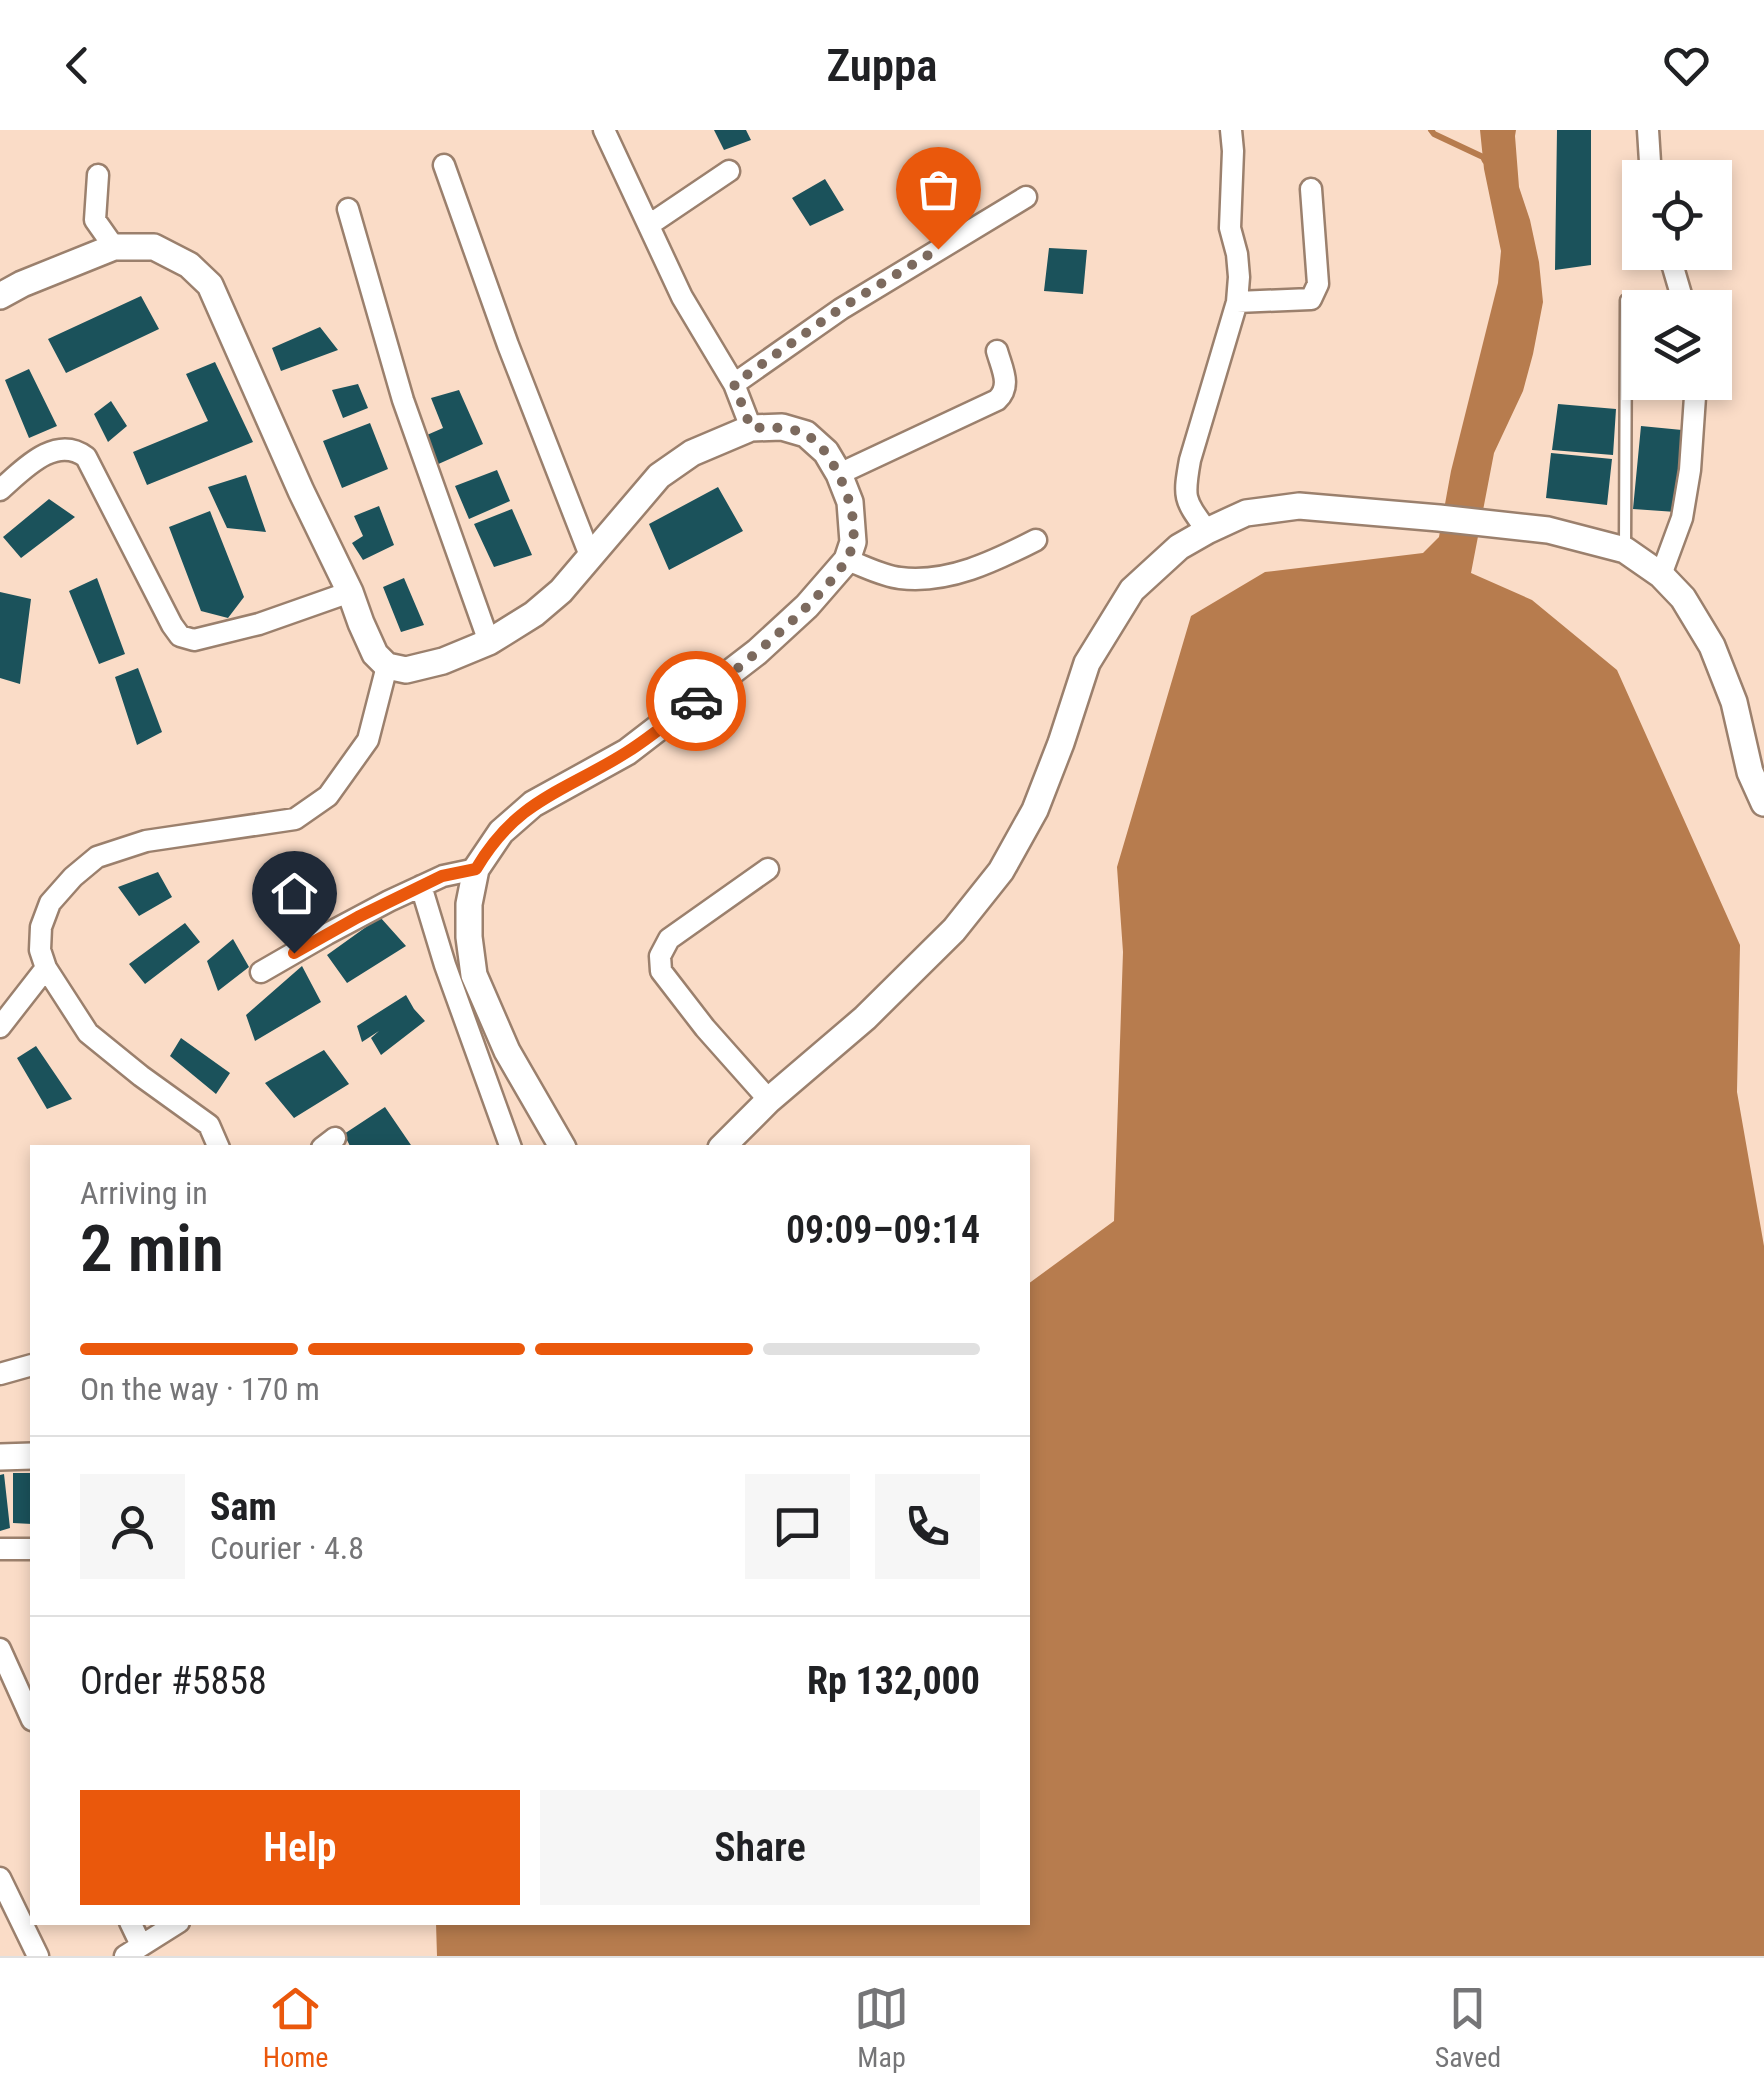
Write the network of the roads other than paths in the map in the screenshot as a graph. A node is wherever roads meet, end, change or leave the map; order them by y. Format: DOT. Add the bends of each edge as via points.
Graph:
graph roads {
  1 [pos="604,130"];
  2 [pos="1231,130"];
  3 [pos="1648,130"];
  4 [pos="1650,160"];
  5 [pos="444,166"];
  6 [pos="729,171"];
  7 [pos="98,175"];
  8 [pos="1311,189"];
  9 [pos="1026,197"];
  10 [pos="348,209"];
  11 [pos="649,226"];
  12 [pos="114,247"];
  13 [pos="0,296"];
  14 [pos="1236,302"];
  15 [pos="997,351"];
  16 [pos="734,384"];
  17 [pos="1626,400"];
  18 [pos="1695,400"];
  19 [pos="751,428"];
  20 [pos="839,474"];
  21 [pos="0,490"];
  22 [pos="1207,530"];
  23 [pos="1036,540"];
  24 [pos="1625,550"];
  25 [pos="591,558"];
  26 [pos="847,560"];
  27 [pos="1661,575"];
  28 [pos="350,592"];
  29 [pos="489,642"];
  30 [pos="388,666"];
  31 [pos="1764,802"];
  32 [pos="476,869"];
  33 [pos="768,869"];
  34 [pos="421,886"];
  35 [pos="46,968"];
  36 [pos="261,972"];
  37 [pos="0,1027"];
  38 [pos="770,1100"];
  39 [pos="219,1145"];
  40 [pos="511,1145"];
  41 [pos="561,1145"];
  42 [pos="724,1145"];
  43 [pos="30,1369"];
  44 [pos="0,1374"];
  45 [pos="30,1456"];
  46 [pos="0,1457"];
  47 [pos="0,1549"];
  48 [pos="30,1549"];
  49 [pos="0,1649"];
  50 [pos="30,1716"];
  51 [pos="0,1878"];
  52 [pos="130,1925"];
  53 [pos="175,1925"];
  54 [pos="133,1950"];
  55 [pos="38,1956"];
  1 -- 11 [label="street"];
  2 -- 14 [label="street"];
  3 -- 4 [label="street"];
  5 -- 25 [label="street"];
  6 -- 11 [label="street"];
  7 -- 12 [label="street" via="96,220"];
  8 -- 14 [label="street" via="1318,284 1311,299"];
  9 -- 16 [label="street" via="841,308"];
  10 -- 29 [label="street" via="402,400"];
  11 -- 16 [label="street"];
  12 -- 13 [label="street"];
  12 -- 28 [label="street" via="154,247 210,285"];
  14 -- 22 [label="street" via="1186,486 1188,504"];
  15 -- 20 [label="street" via="1007,384 997,400"];
  16 -- 19 [label="street"];
  17 -- 24 [label="lane"];
  18 -- 27 [label="street" via="1682,518"];
  19 -- 20 [label="street" via="806,434"];
  19 -- 25 [label="street" via="692,453 659,476"];
  20 -- 26 [label="street" via="850,502 853,542"];
  21 -- 28 [label="street" via="56,449 86,457 180,636 194,640 260,624"];
  22 -- 24 [label="street" via="1246,513 1299,506 1548,530"];
  22 -- 38 [label="street" via="1132,590 1087,663 1035,810 1001,871 954,930"];
  23 -- 26 [label="street" via="985,566 929,578 900,578"];
  24 -- 27 [label="street"];
  25 -- 29 [label="street" via="562,591"];
  26 -- 32 [label="street" via="807,606 703,696 626,752 533,804"];
  27 -- 31 [label="street" via="1712,646"];
  28 -- 30 [label="street" via="376,654"];
  29 -- 30 [label="street" via="406,670"];
  30 -- 35 [label="street" via="368,740 328,796 296,819 146,841 97,857 50,903 41,928"];
  32 -- 34 [label="street"];
  32 -- 41 [label="street" via="468,904 474,974"];
  33 -- 38 [label="street" via="669,939 660,956 661,971 678,994"];
  34 -- 36 [label="street"];
  34 -- 40 [label="street"];
  35 -- 37 [label="street"];
  35 -- 39 [label="street" via="88,1033 209,1124"];
  38 -- 42 [label="street"];
  43 -- 44 [label="street"];
  45 -- 46 [label="street"];
  47 -- 48 [label="street"];
  49 -- 50 [label="street"];
  51 -- 55 [label="street"];
  52 -- 54 [label="street"];
  53 -- 54 [label="street"];
}
